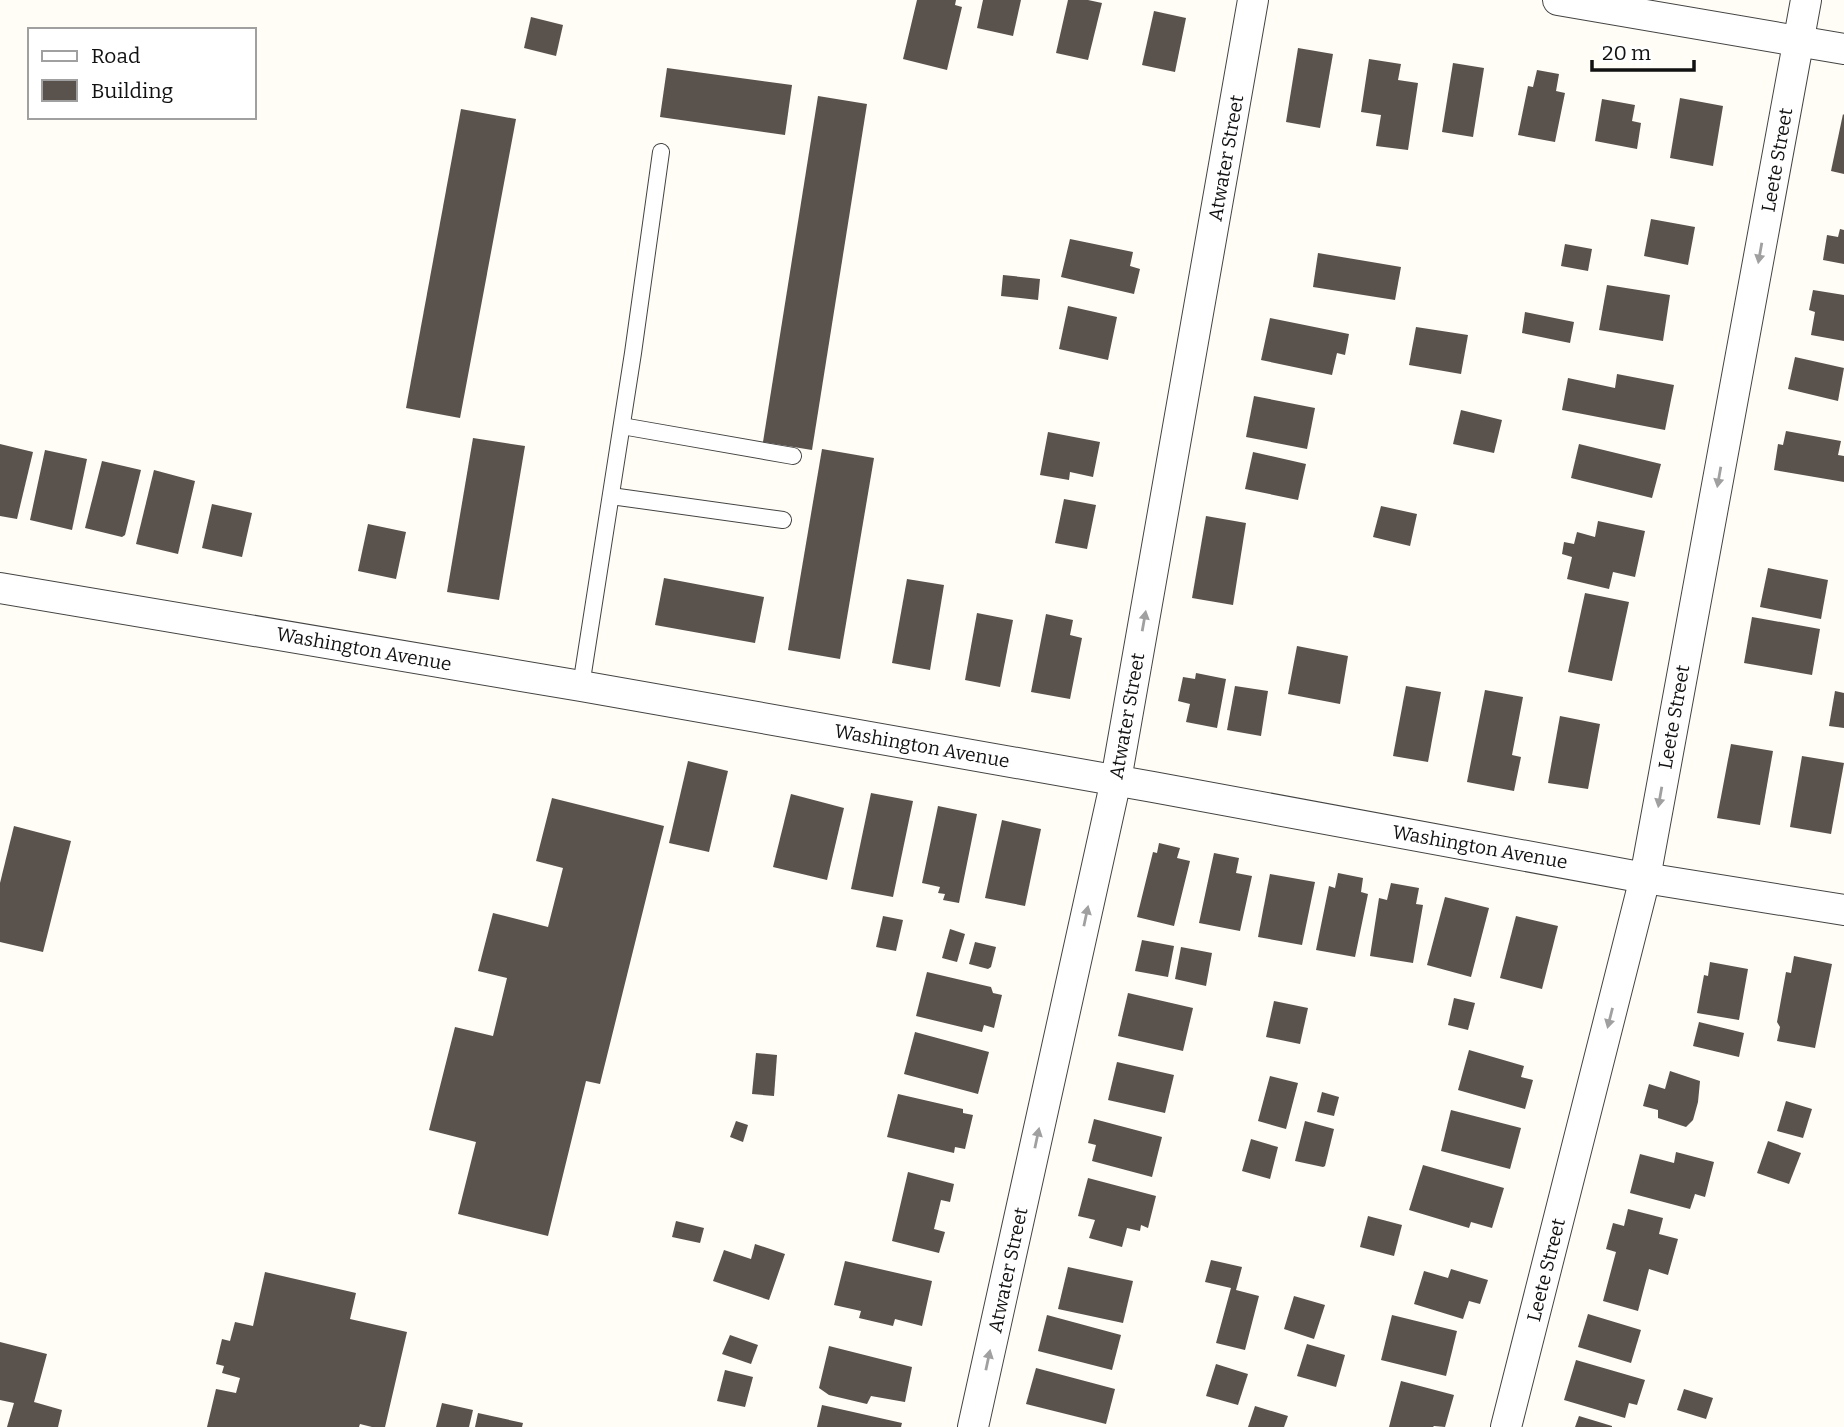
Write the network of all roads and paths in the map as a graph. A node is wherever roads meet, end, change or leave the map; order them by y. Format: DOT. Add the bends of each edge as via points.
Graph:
graph roads {
  1 [pos="1253,0"];
  2 [pos="1558,0"];
  3 [pos="1806,0"];
  4 [pos="1799,41"];
  5 [pos="1844,49"];
  6 [pos="662,152"];
  7 [pos="622,426"];
  8 [pos="793,456"];
  9 [pos="611,496"];
  10 [pos="783,520"];
  11 [pos="0,588"];
  12 [pos="580,686"];
  13 [pos="1116,780"];
  14 [pos="1645,878"];
  15 [pos="1844,910"];
  16 [pos="973,1427"];
  17 [pos="1506,1427"];
  13 -- 1 [label="street, Atwater Street, one-way"];
  2 -- 4 [label="street"];
  3 -- 4 [label="street, Leete Street"];
  4 -- 5 [label="street"];
  4 -- 14 [label="street, Leete Street, one-way"];
  6 -- 7 [label="lane"];
  7 -- 8 [label="lane"];
  7 -- 9 [label="lane"];
  9 -- 10 [label="lane"];
  9 -- 12 [label="lane"];
  11 -- 12 [label="street, Washington Avenue"];
  12 -- 13 [label="street, Washington Avenue"];
  13 -- 14 [label="street, Washington Avenue"];
  16 -- 13 [label="street, Atwater Street, one-way"];
  14 -- 15 [label="street, Washington Avenue"];
  14 -- 17 [label="street, Leete Street, one-way"];
}
